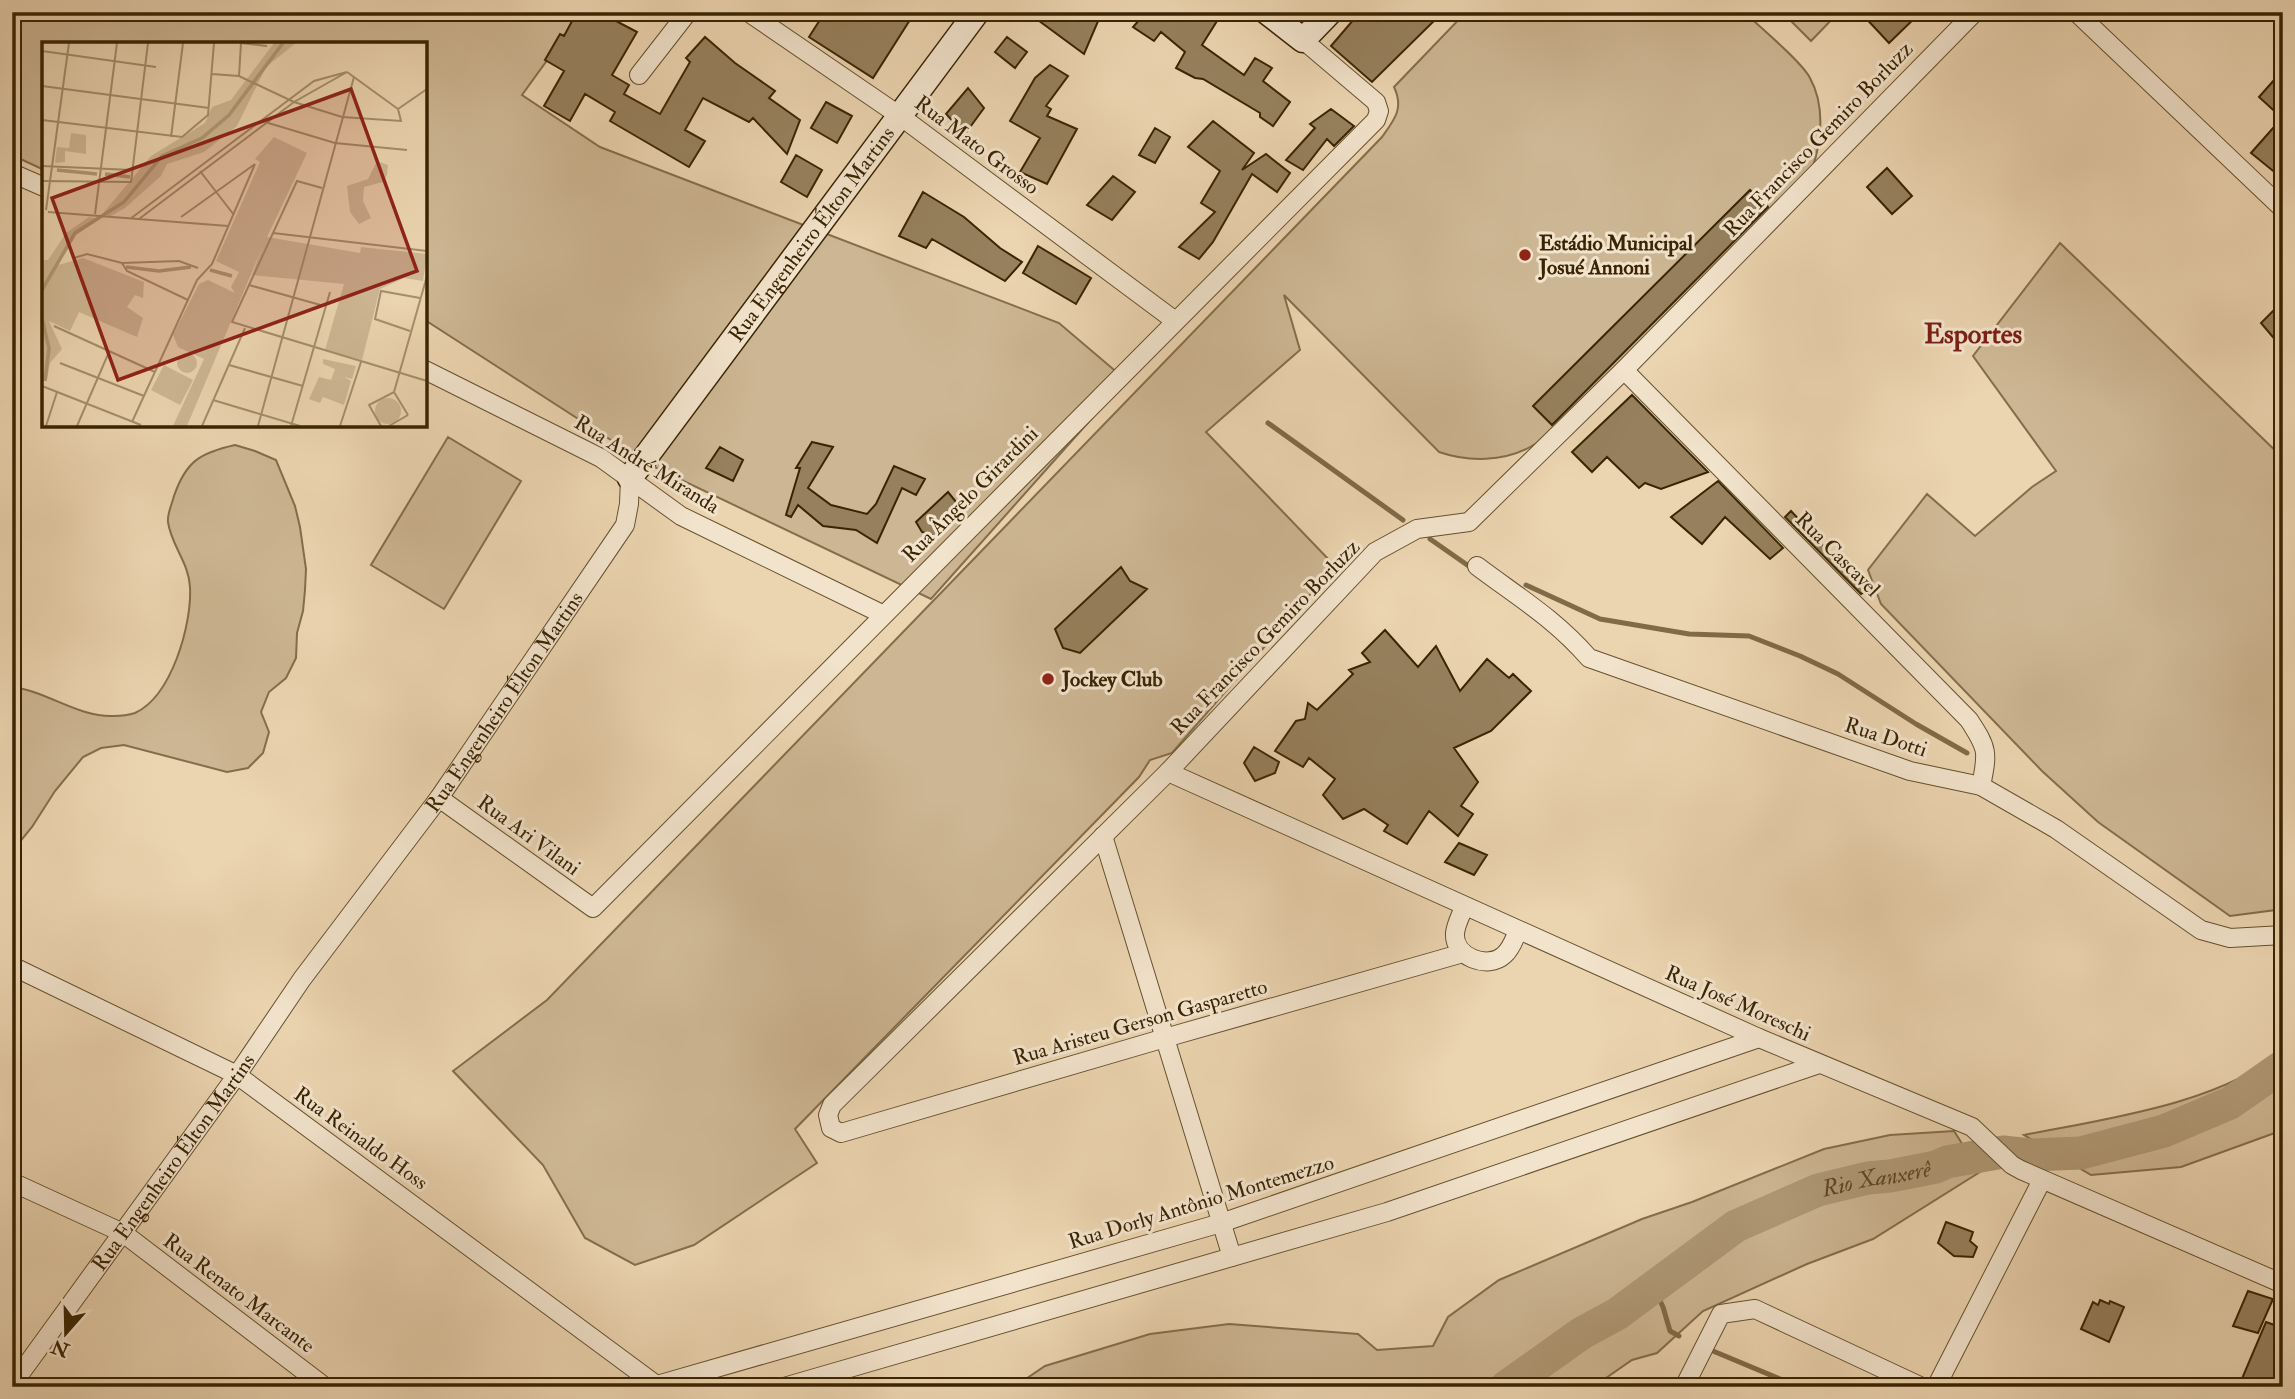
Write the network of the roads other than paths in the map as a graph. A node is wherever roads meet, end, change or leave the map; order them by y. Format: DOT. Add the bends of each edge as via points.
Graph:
graph roads {
  1 [pos="688,12"];
  2 [pos="748,12"];
  3 [pos="977,12"];
  4 [pos="1267,12"];
  5 [pos="1330,12"];
  6 [pos="1975,12"];
  7 [pos="2076,12"];
  8 [pos="1303,40"];
  9 [pos="639,75"];
  10 [pos="900,116"];
  11 [pos="12,173"];
  12 [pos="42,186"];
  13 [pos="2283,209"];
  14 [pos="1174,320"];
  15 [pos="1625,370"];
  16 [pos="427,371"];
  17 [pos="630,478"];
  18 [pos="1477,566"];
  19 [pos="882,614"];
  20 [pos="1168,772"];
  21 [pos="1981,786"];
  22 [pos="439,798"];
  23 [pos="1103,836"];
  24 [pos="1464,906"];
  25 [pos="593,908"];
  26 [pos="1518,931"];
  27 [pos="2283,934"];
  28 [pos="1463,953"];
  29 [pos="12,966"];
  30 [pos="1165,1038"];
  31 [pos="1759,1038"];
  32 [pos="1819,1063"];
  33 [pos="237,1075"];
  34 [pos="831,1128"];
  35 [pos="2042,1180"];
  36 [pos="12,1182"];
  37 [pos="1222,1223"];
  38 [pos="123,1233"];
  39 [pos="1232,1257"];
  40 [pos="2283,1284"];
  41 [pos="12,1385"];
  42 [pos="655,1386"];
  43 [pos="325,1387"];
  44 [pos="784,1387"];
  45 [pos="1684,1387"];
  46 [pos="1922,1387"];
  47 [pos="1936,1387"];
  1 -- 9 [label="street"];
  2 -- 10 [label="street, Rua Mato Grosso"];
  3 -- 10 [label="street, Rua Engenheiro Élton Martins"];
  4 -- 8 [label="street"];
  5 -- 8 [label="street"];
  6 -- 15 [label="street, Rua Francisco Gemiro Borluzz"];
  7 -- 13 [label="street"];
  8 -- 14 [label="street, Rua Ângelo Girardini" via="1376,102 1376,120"];
  10 -- 14 [label="street, Rua Mato Grosso"];
  10 -- 17 [label="street, Rua Engenheiro Élton Martins"];
  11 -- 12 [label="street"];
  14 -- 19 [label="street, Rua Ângelo Girardini"];
  15 -- 20 [label="street, Rua Francisco Gemiro Borluzz" via="1469,522 1417,529 1375,552"];
  15 -- 21 [label="street, Rua Cascavel" via="1969,720 1985,744 1987,760"];
  16 -- 17 [label="street, Rua André Miranda" via="601,458"];
  17 -- 19 [label="street, Rua André Miranda" via="681,516"];
  17 -- 22 [label="street, Rua Engenheiro Élton Martins" via="625,525"];
  18 -- 21 [label="street, Rua Dotti" via="1540,611 1589,658 1910,771"];
  19 -- 25 [label="street, Rua Ângelo Girardini"];
  20 -- 23 [label="street, Rua Francisco Gemiro Borluzz"];
  20 -- 24 [label="street, Rua José Moreschi"];
  21 -- 27 [label="street, Rua Dotti" via="2056,829 2201,930 2230,938"];
  22 -- 25 [label="street, Rua Ari Vilani"];
  22 -- 33 [label="street, Rua Engenheiro Élton Martins" via="302,979"];
  23 -- 30 [label="street"];
  23 -- 34 [label="street, Rua Francisco Gemiro Borluzz" via="832,1105 828,1115"];
  24 -- 26 [label="street, Rua José Moreschi"];
  24 -- 28 [label="street" via="1455,933"];
  26 -- 28 [label="street" via="1511,947 1496,960 1477,961"];
  26 -- 31 [label="street, Rua José Moreschi"];
  28 -- 30 [label="street, Rua Aristeu Gerson Gasparetto"];
  29 -- 33 [label="street, Rua Reinaldo Hoss"];
  30 -- 34 [label="street, Rua Aristeu Gerson Gasparetto" via="841,1133"];
  30 -- 37 [label="street"];
  31 -- 32 [label="street, Rua José Moreschi"];
  31 -- 37 [label="street, Rua Dorly Antônio Montemezzo"];
  32 -- 35 [label="street, Rua José Moreschi" via="1972,1127 2012,1165"];
  32 -- 39 [label="street" via="1387,1212"];
  33 -- 38 [label="street, Rua Engenheiro Élton Martins"];
  33 -- 42 [label="street, Rua Reinaldo Hoss"];
  35 -- 40 [label="street, Rua José Moreschi"];
  35 -- 47 [label="street"];
  36 -- 38 [label="street, Rua Renato Marcante"];
  37 -- 39 [label="street"];
  37 -- 42 [label="street, Rua Dorly Antônio Montemezzo"];
  38 -- 41 [label="street, Rua Engenheiro Élton Martins"];
  38 -- 43 [label="street, Rua Renato Marcante"];
  39 -- 44 [label="street"];
  45 -- 46 [label="street" via="1721,1314 1755,1309"];
}
